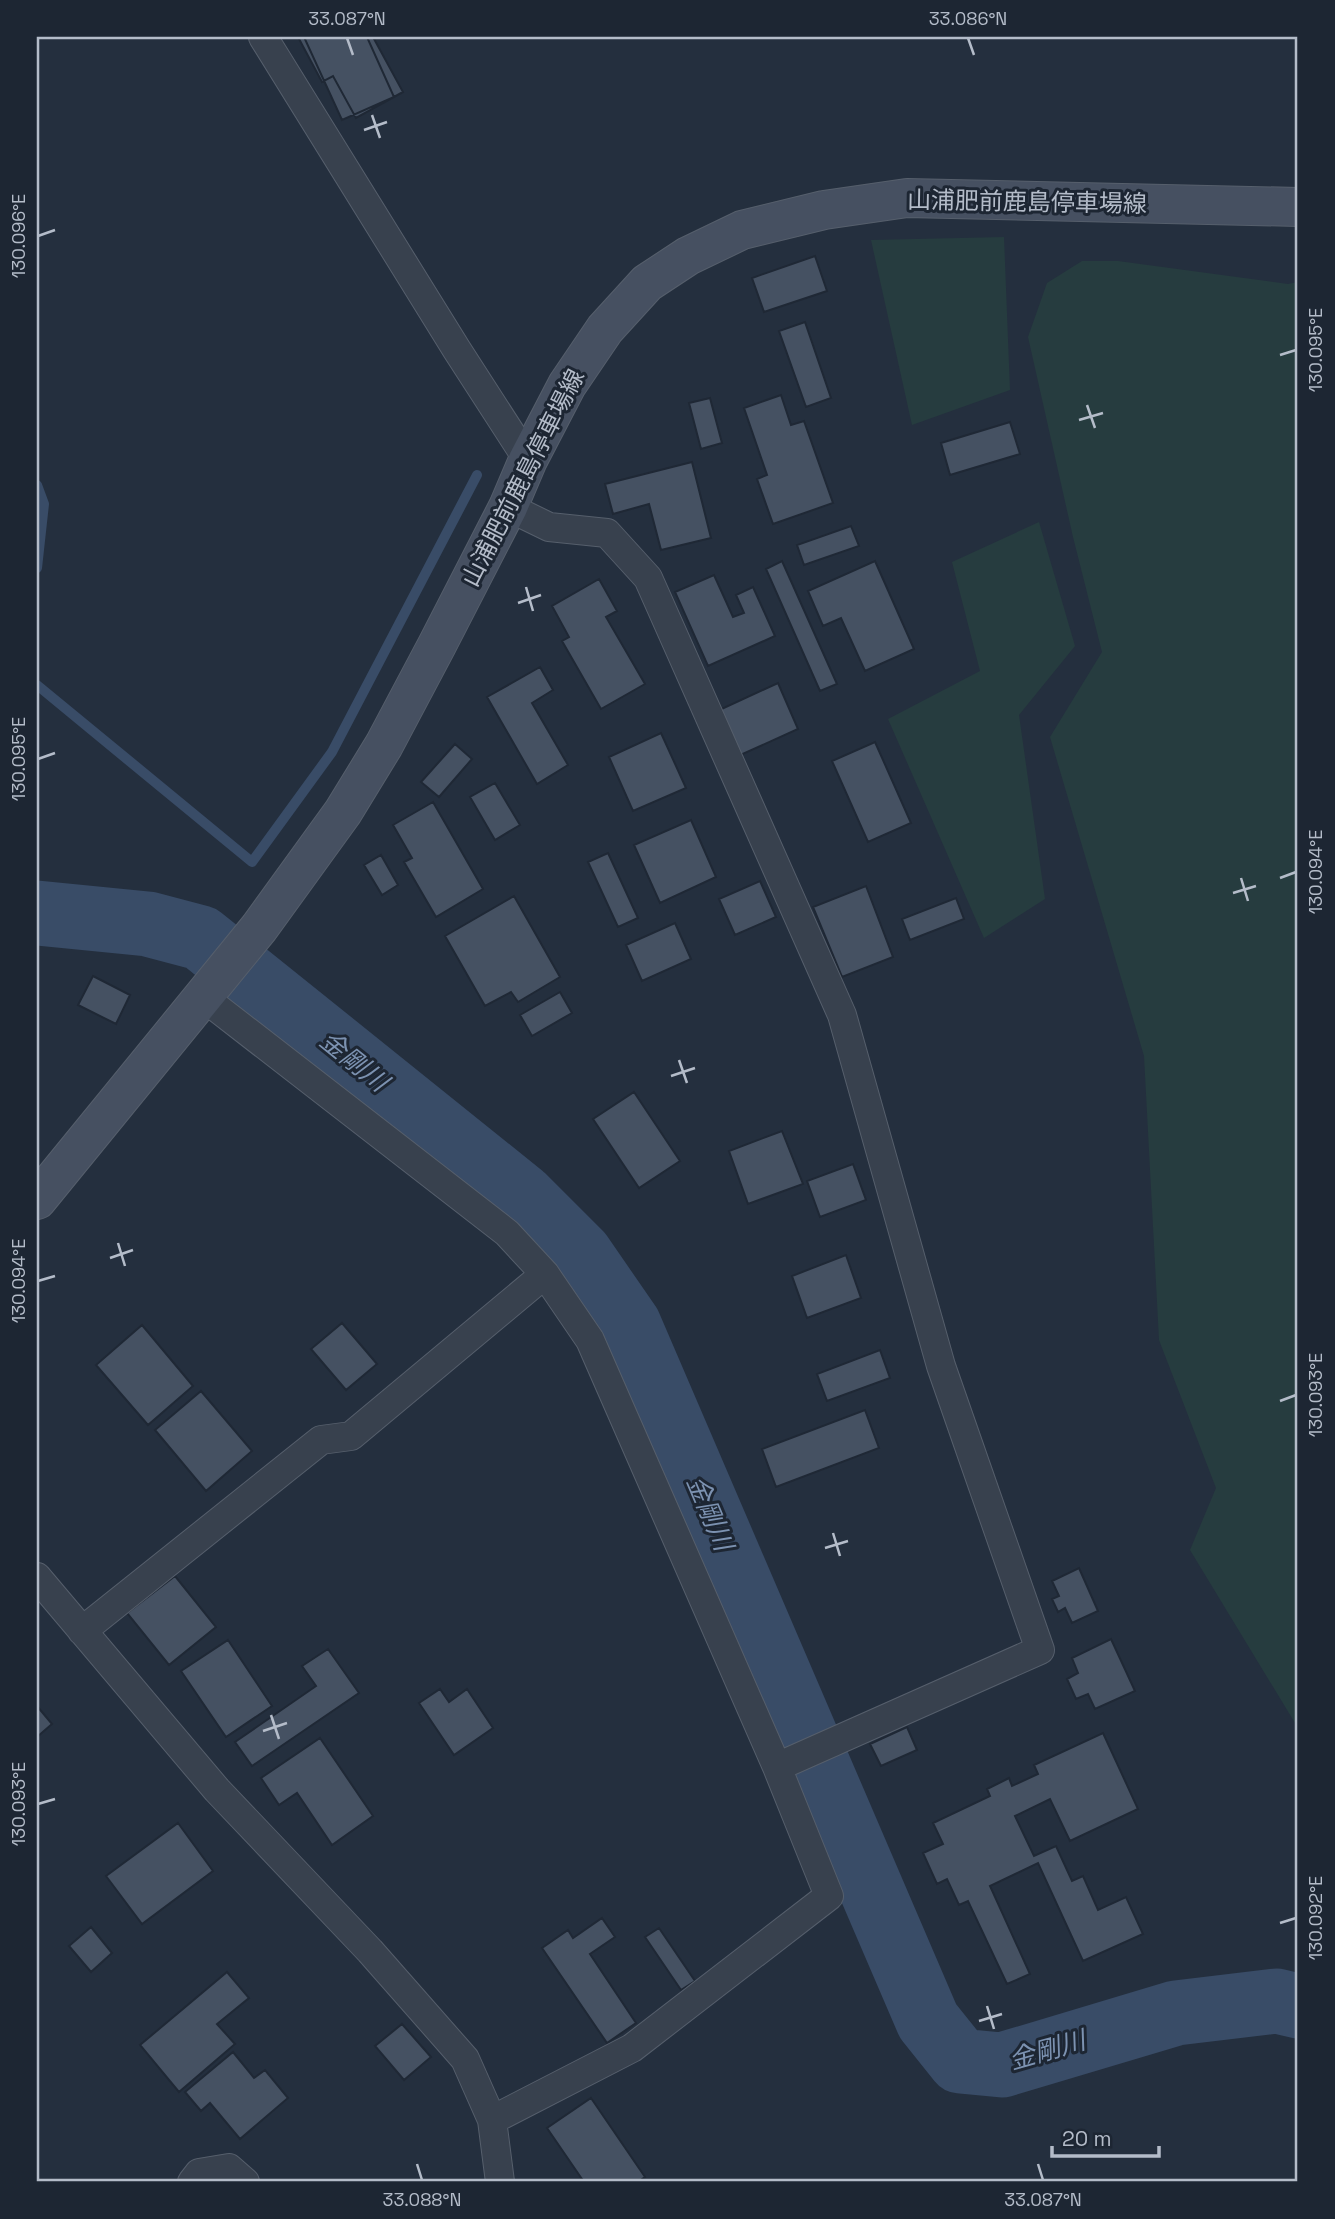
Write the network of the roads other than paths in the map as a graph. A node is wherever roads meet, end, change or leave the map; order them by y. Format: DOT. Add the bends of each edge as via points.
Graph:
graph roads {
  1 [pos="263,37"];
  2 [pos="1298,207"];
  3 [pos="528,460"];
  4 [pos="508,507"];
  5 [pos="204,997"];
  6 [pos="37,1200"];
  7 [pos="545,1274"];
  8 [pos="37,1577"];
  9 [pos="82,1631"];
  10 [pos="777,1767"];
  11 [pos="492,2120"];
  12 [pos="192,2182"];
  13 [pos="246,2182"];
  14 [pos="500,2182"];
  1 -- 3 [label="street"];
  2 -- 3 [label="main road, 山浦肥前鹿島停車場線" via="906,198 824,210 742,230 688,256 647,283 605,330 567,385"];
  3 -- 4 [label="main road, 山浦肥前鹿島停車場線"];
  4 -- 5 [label="main road, 山浦肥前鹿島停車場線" via="384,745 343,812"];
  4 -- 10 [label="street" via="549,527 607,533 648,578 842,1015 941,1366 1040,1650"];
  5 -- 6 [label="main road"];
  5 -- 7 [label="street" via="507,1233"];
  7 -- 9 [label="street" via="351,1436 321,1440"];
  7 -- 10 [label="street" via="590,1340"];
  8 -- 9 [label="street"];
  9 -- 11 [label="street" via="217,1790 465,2059"];
  10 -- 11 [label="street" via="829,1896 632,2048"];
  11 -- 14 [label="street"];
  12 -- 13 [label="street" via="200,2173 229,2168"];
}
